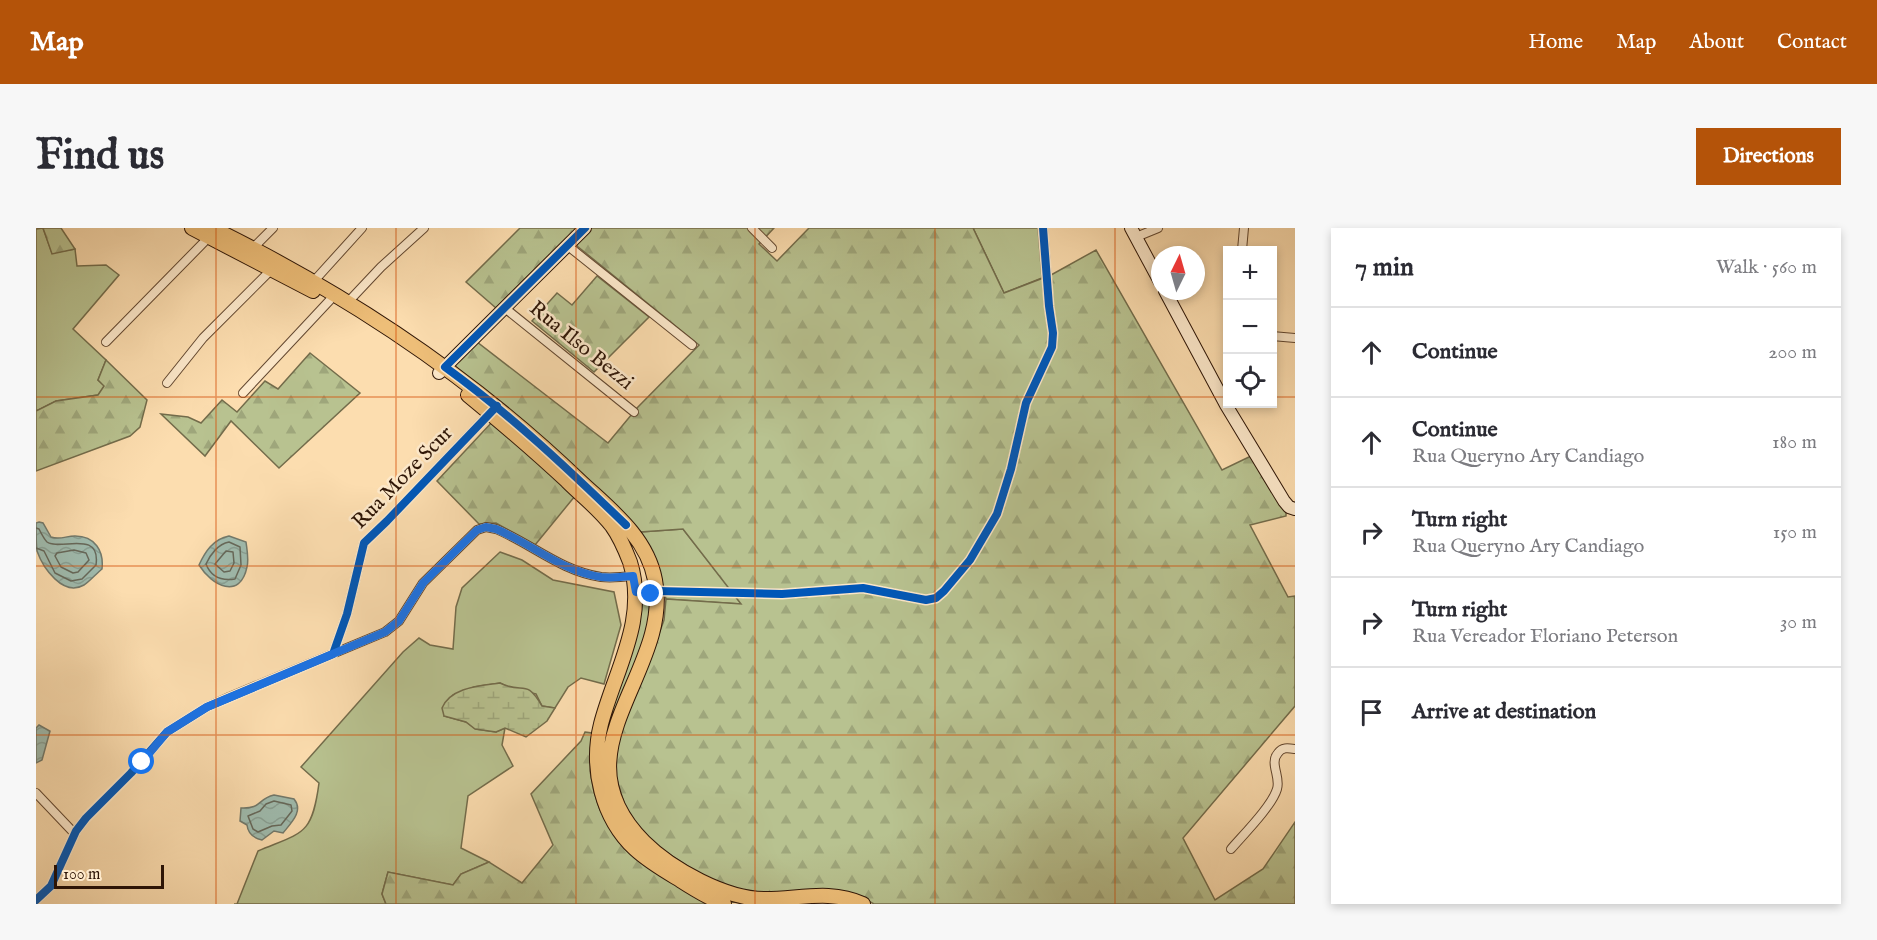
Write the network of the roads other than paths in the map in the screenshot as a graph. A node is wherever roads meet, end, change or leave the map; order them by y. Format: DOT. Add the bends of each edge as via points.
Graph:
graph roads {
  1 [pos="192,228"];
  2 [pos="273,228"];
  3 [pos="362,228"];
  4 [pos="422,228"];
  5 [pos="585,228"];
  6 [pos="752,228"];
  7 [pos="1043,228"];
  8 [pos="1158,228"];
  9 [pos="1244,228"];
  10 [pos="1134,232"];
  11 [pos="211,233"];
  12 [pos="568,246"];
  13 [pos="1242,246"];
  14 [pos="772,248"];
  15 [pos="249,252"];
  16 [pos="1151,265"];
  17 [pos="272,269"];
  18 [pos="314,281"];
  19 [pos="330,300"];
  20 [pos="1170,300"];
  21 [pos="349,302"];
  22 [pos="506,309"];
  23 [pos="1277,336"];
  24 [pos="1295,338"];
  25 [pos="106,342"];
  26 [pos="692,345"];
  27 [pos="442,370"];
  28 [pos="167,383"];
  29 [pos="243,393"];
  30 [pos="1223,399"];
  31 [pos="1228,408"];
  32 [pos="493,409"];
  33 [pos="634,412"];
  34 [pos="1295,509"];
  35 [pos="654,574"];
  36 [pos="633,576"];
  37 [pos="657,591"];
  38 [pos="636,592"];
  39 [pos="333,654"];
  40 [pos="1295,749"];
  41 [pos="36,793"];
  42 [pos="75,834"];
  43 [pos="1231,849"];
  44 [pos="36,900"];
  45 [pos="724,904"];
  46 [pos="803,904"];
  47 [pos="827,904"];
  48 [pos="863,904"];
  1 -- 11 [label="main road"];
  2 -- 15 [label="street"];
  3 -- 18 [label="street"];
  4 -- 21 [label="street"];
  5 -- 12 [label="street"];
  6 -- 14 [label="street"];
  7 -- 37 [label="street" via="1052,347 1026,403 997,514 970,560 944,591 926,600 863,588 782,594"];
  8 -- 10 [label="street"];
  9 -- 13 [label="street"];
  10 -- 16 [label="street"];
  11 -- 15 [label="main road"];
  11 -- 25 [label="street"];
  12 -- 22 [label="street"];
  12 -- 26 [label="street"];
  15 -- 17 [label="main road"];
  15 -- 18 [label="main road"];
  17 -- 19 [label="main road"];
  17 -- 28 [label="street" via="203,338"];
  18 -- 21 [label="main road"];
  19 -- 27 [label="main road"];
  19 -- 29 [label="street"];
  20 -- 30 [label="street"];
  21 -- 27 [label="main road"];
  22 -- 27 [label="street"];
  22 -- 33 [label="street, Rua Ilso Bezzi"];
  23 -- 24 [label="street"];
  27 -- 32 [label="main road"];
  31 -- 34 [label="street" via="1284,501"];
  32 -- 35 [label="main road" via="555,457 626,525 647,554"];
  32 -- 36 [label="main road" via="611,525 623,544"];
  32 -- 39 [label="street, Rua Moze Scur" via="364,543"];
  35 -- 36 [label="main road"];
  35 -- 37 [label="main road"];
  36 -- 38 [label="main road"];
  36 -- 39 [label="street" via="602,577 577,571 507,533 486,527 477,530 423,583 399,621 385,632"];
  37 -- 38 [label="main road"];
  37 -- 48 [label="main road" via="653,633 612,740 612,783 630,826 667,861 734,896 762,900 833,896"];
  38 -- 45 [label="main road" via="631,636 601,724 597,764 601,789 612,818 634,848 656,866"];
  39 -- 42 [label="street" via="207,707 167,732"];
  40 -- 43 [label="street" via="1280,750 1275,755 1279,780 1274,798"];
  41 -- 42 [label="street"];
  42 -- 44 [label="street" via="51,886"];
  46 -- 47 [label="main road"];
}
